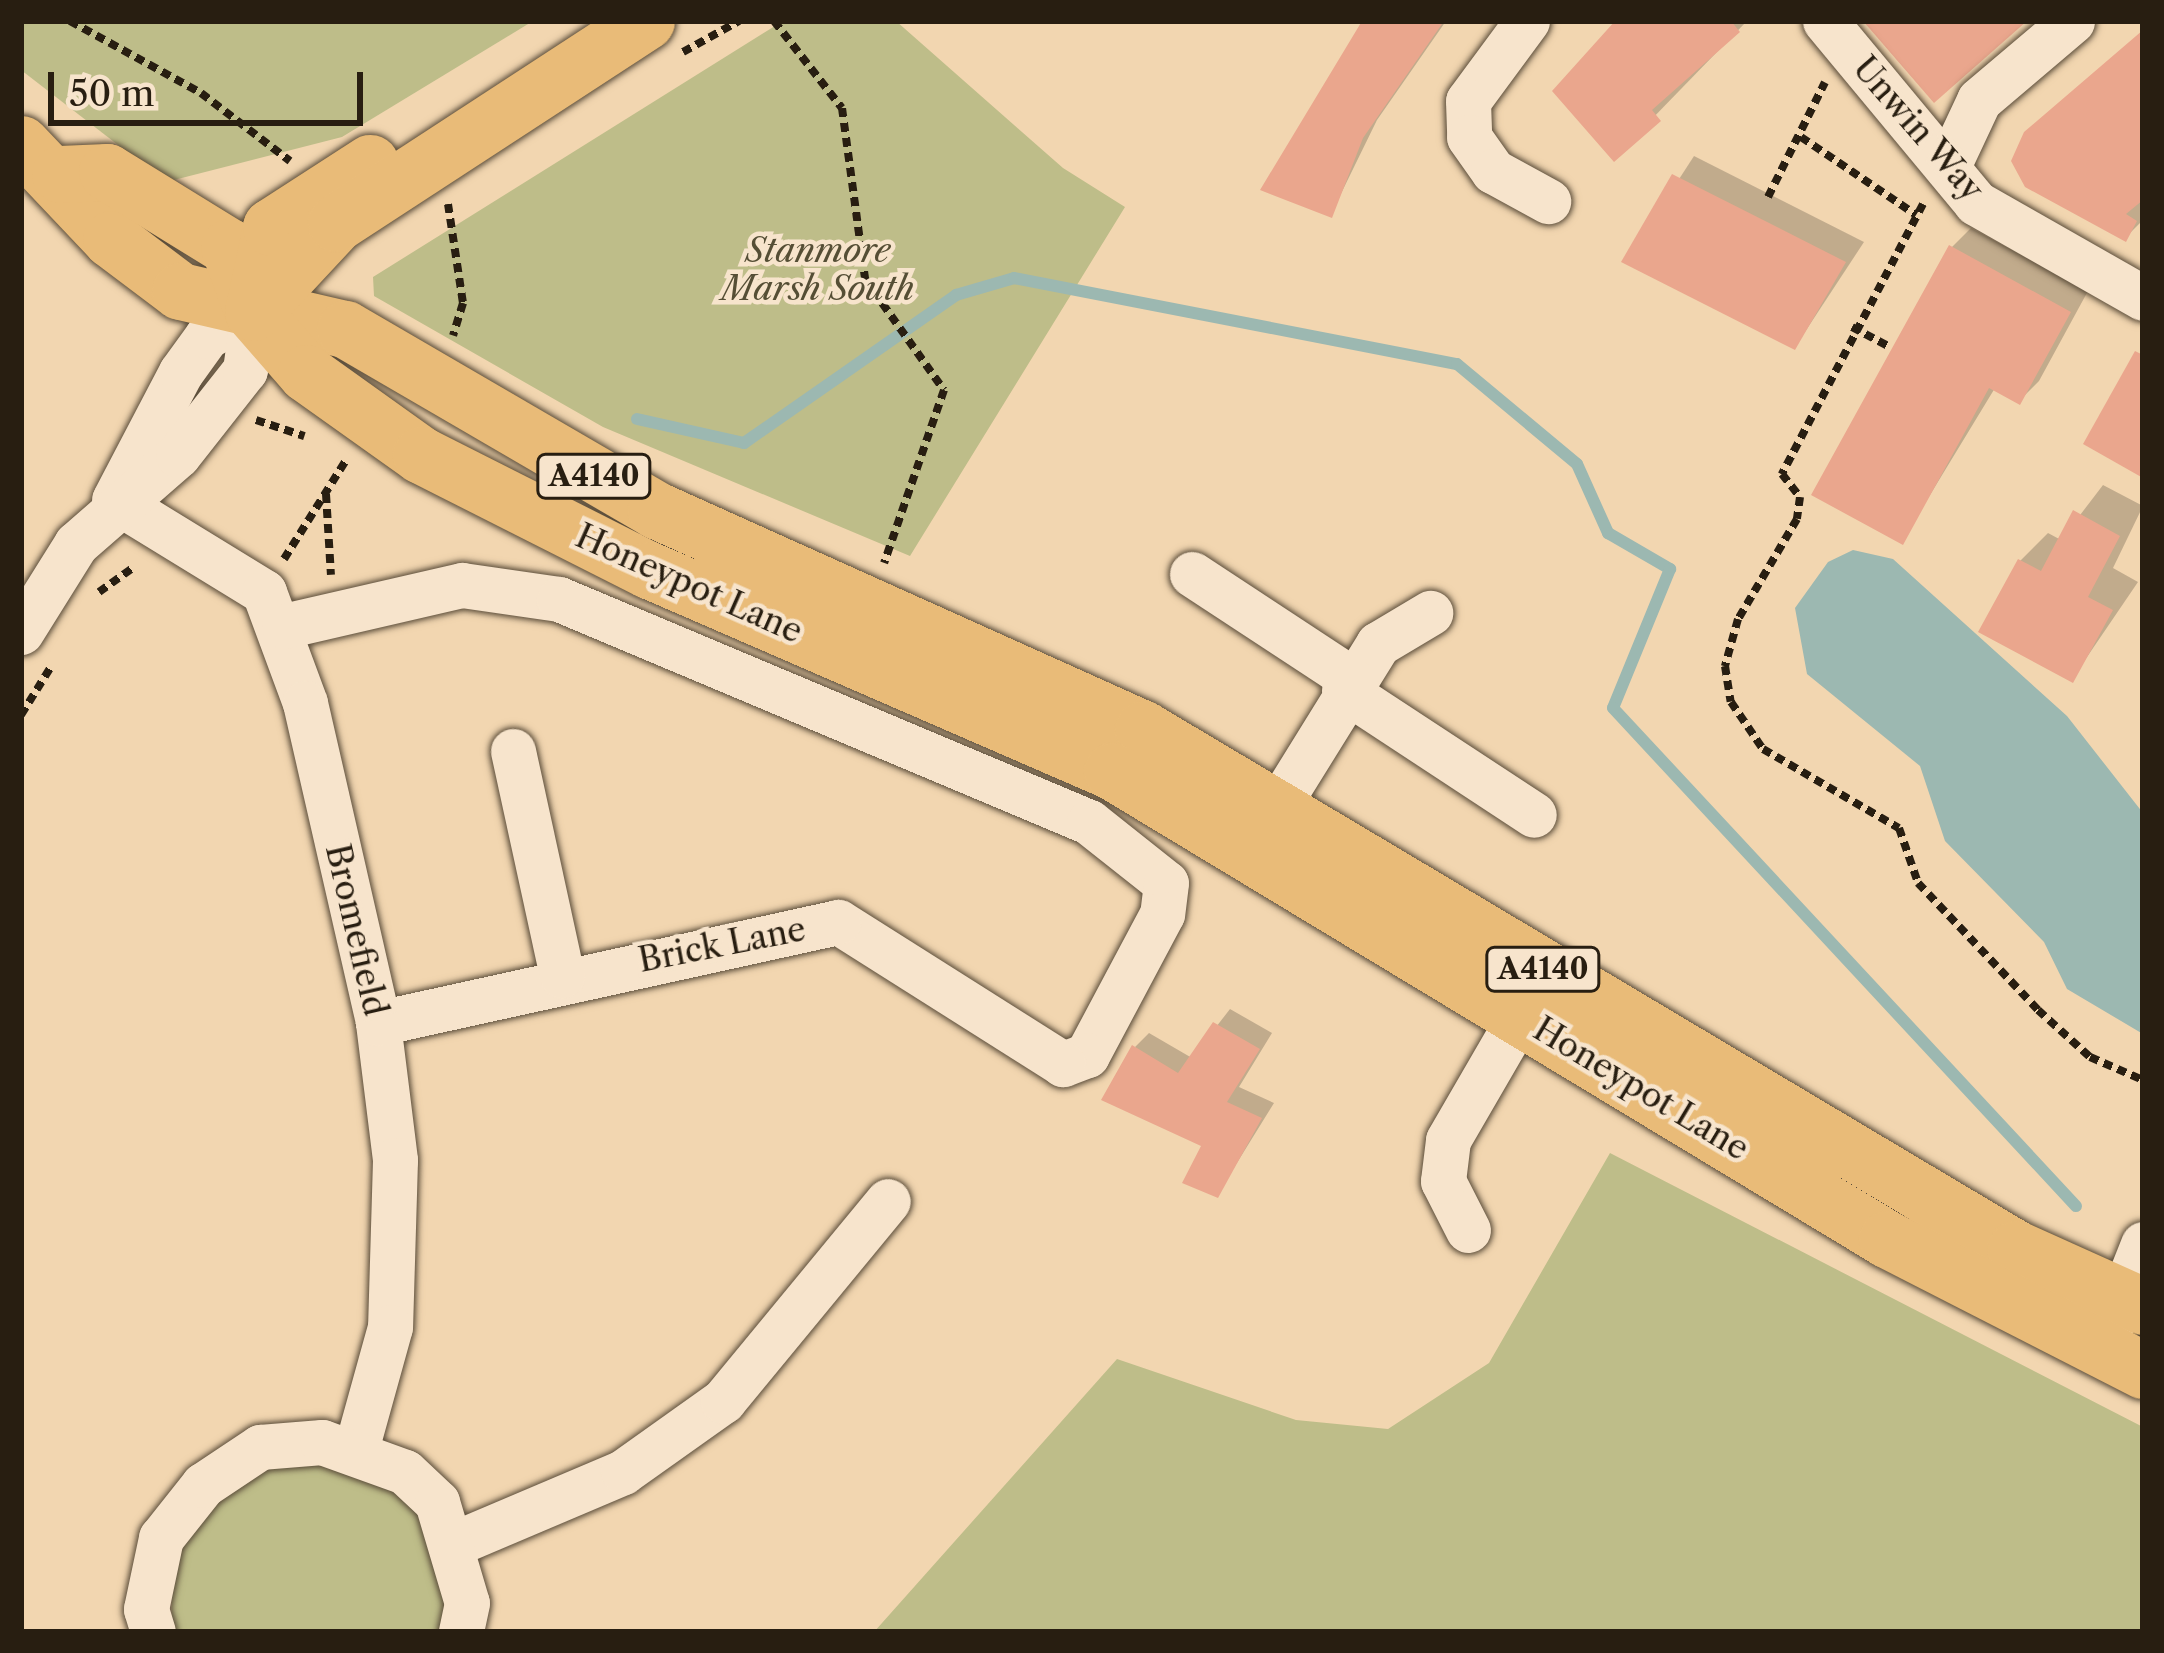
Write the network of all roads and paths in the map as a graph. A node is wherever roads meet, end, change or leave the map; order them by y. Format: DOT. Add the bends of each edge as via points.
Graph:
graph roads {
  1 [pos="70,21"];
  2 [pos="646,21"];
  3 [pos="774,21"];
  4 [pos="1527,21"];
  5 [pos="2072,21"];
  6 [pos="1834,31"];
  7 [pos="1801,137"];
  8 [pos="40,159"];
  9 [pos="1950,162"];
  10 [pos="297,167"];
  11 [pos="1768,197"];
  12 [pos="1548,201"];
  13 [pos="1916,215"];
  14 [pos="427,218"];
  15 [pos="2143,298"];
  16 [pos="253,312"];
  17 [pos="1852,327"];
  18 [pos="1888,346"];
  19 [pos="447,355"];
  20 [pos="239,434"];
  21 [pos="313,440"];
  22 [pos="330,449"];
  23 [pos="326,493"];
  24 [pos="114,500"];
  25 [pos="279,567"];
  26 [pos="883,567"];
  27 [pos="1192,574"];
  28 [pos="1430,613"];
  29 [pos="334,618"];
  30 [pos="284,626"];
  31 [pos="21,632"];
  32 [pos="1348,684"];
  33 [pos="1127,750"];
  34 [pos="513,751"];
  35 [pos="1277,807"];
  36 [pos="1534,815"];
  37 [pos="1089,822"];
  38 [pos="562,976"];
  39 [pos="1520,1016"];
  40 [pos="378,1023"];
  41 [pos="2143,1080"];
  42 [pos="888,1201"];
  43 [pos="1468,1230"];
  44 [pos="2143,1244"];
  45 [pos="2132,1302"];
  46 [pos="2121,1361"];
  47 [pos="356,1450"];
  48 [pos="456,1543"];
  49 [pos="153,1632"];
  50 [pos="461,1632"];
  1 -- 10 [label="path" via="240,118"];
  2 -- 16 [label="main road" via="336,223"];
  3 -- 26 [label="path" via="842,108 865,279 944,390 942,421"];
  4 -- 12 [label="street" via="1468,101 1469,137 1493,171"];
  5 -- 9 [label="street" via="1979,100"];
  6 -- 7 [label="path"];
  6 -- 9 [label="street, Unwin Way"];
  7 -- 11 [label="path"];
  7 -- 13 [label="path"];
  8 -- 16 [label="main road, A4140" via="111,239 180,291"];
  9 -- 13 [label="path"];
  9 -- 15 [label="street, Unwin Way" via="1976,202"];
  13 -- 17 [label="path"];
  14 -- 19 [label="path" via="443,206 463,303"];
  16 -- 24 [label="street" via="207,336"];
  16 -- 33 [label="main road, Honeypot Lane / A4140" via="345,329 656,510"];
  17 -- 18 [label="path"];
  17 -- 41 [label="path" via="1782,474 1800,497 1797,519 1738,619 1724,666 1731,702 1763,749 1899,828 1918,883 2038,1010 2090,1057"];
  20 -- 21 [label="path" via="251,418"];
  22 -- 23 [label="path" via="347,458"];
  23 -- 25 [label="path"];
  23 -- 29 [label="path"];
  24 -- 30 [label="street, Bromefield" via="244,575"];
  24 -- 31 [label="street"];
  27 -- 32 [label="street"];
  28 -- 32 [label="street" via="1378,644"];
  29 -- 30 [label="street"];
  29 -- 37 [label="street" via="462,585 559,599"];
  30 -- 40 [label="street, Bromefield"];
  32 -- 35 [label="street"];
  32 -- 36 [label="street"];
  33 -- 35 [label="main road, Honeypot Lane / A4140"];
  33 -- 37 [label="street"];
  33 -- 39 [label="main road, Honeypot Lane / A4140"];
  34 -- 38 [label="street"];
  35 -- 45 [label="main road, Honeypot Lane / A4140" via="2016,1250"];
  37 -- 38 [label="street, Brick Lane" via="1166,883 1162,914 1088,1055 1063,1064 838,922"];
  38 -- 40 [label="street, Brick Lane"];
  39 -- 43 [label="street" via="1448,1140 1443,1181"];
  39 -- 46 [label="main road, Honeypot Lane / A4140" via="1888,1239"];
  40 -- 47 [label="street, Bromefield" via="395,1160 390,1327"];
  42 -- 48 [label="street" via="723,1401 623,1472"];
  44 -- 45 [label="street"];
  45 -- 46 [label="street"];
  47 -- 48 [label="street" via="405,1472 437,1502"];
  47 -- 49 [label="street" via="260,1447 203,1485 160,1538 146,1610"];
  48 -- 50 [label="street"];
}
